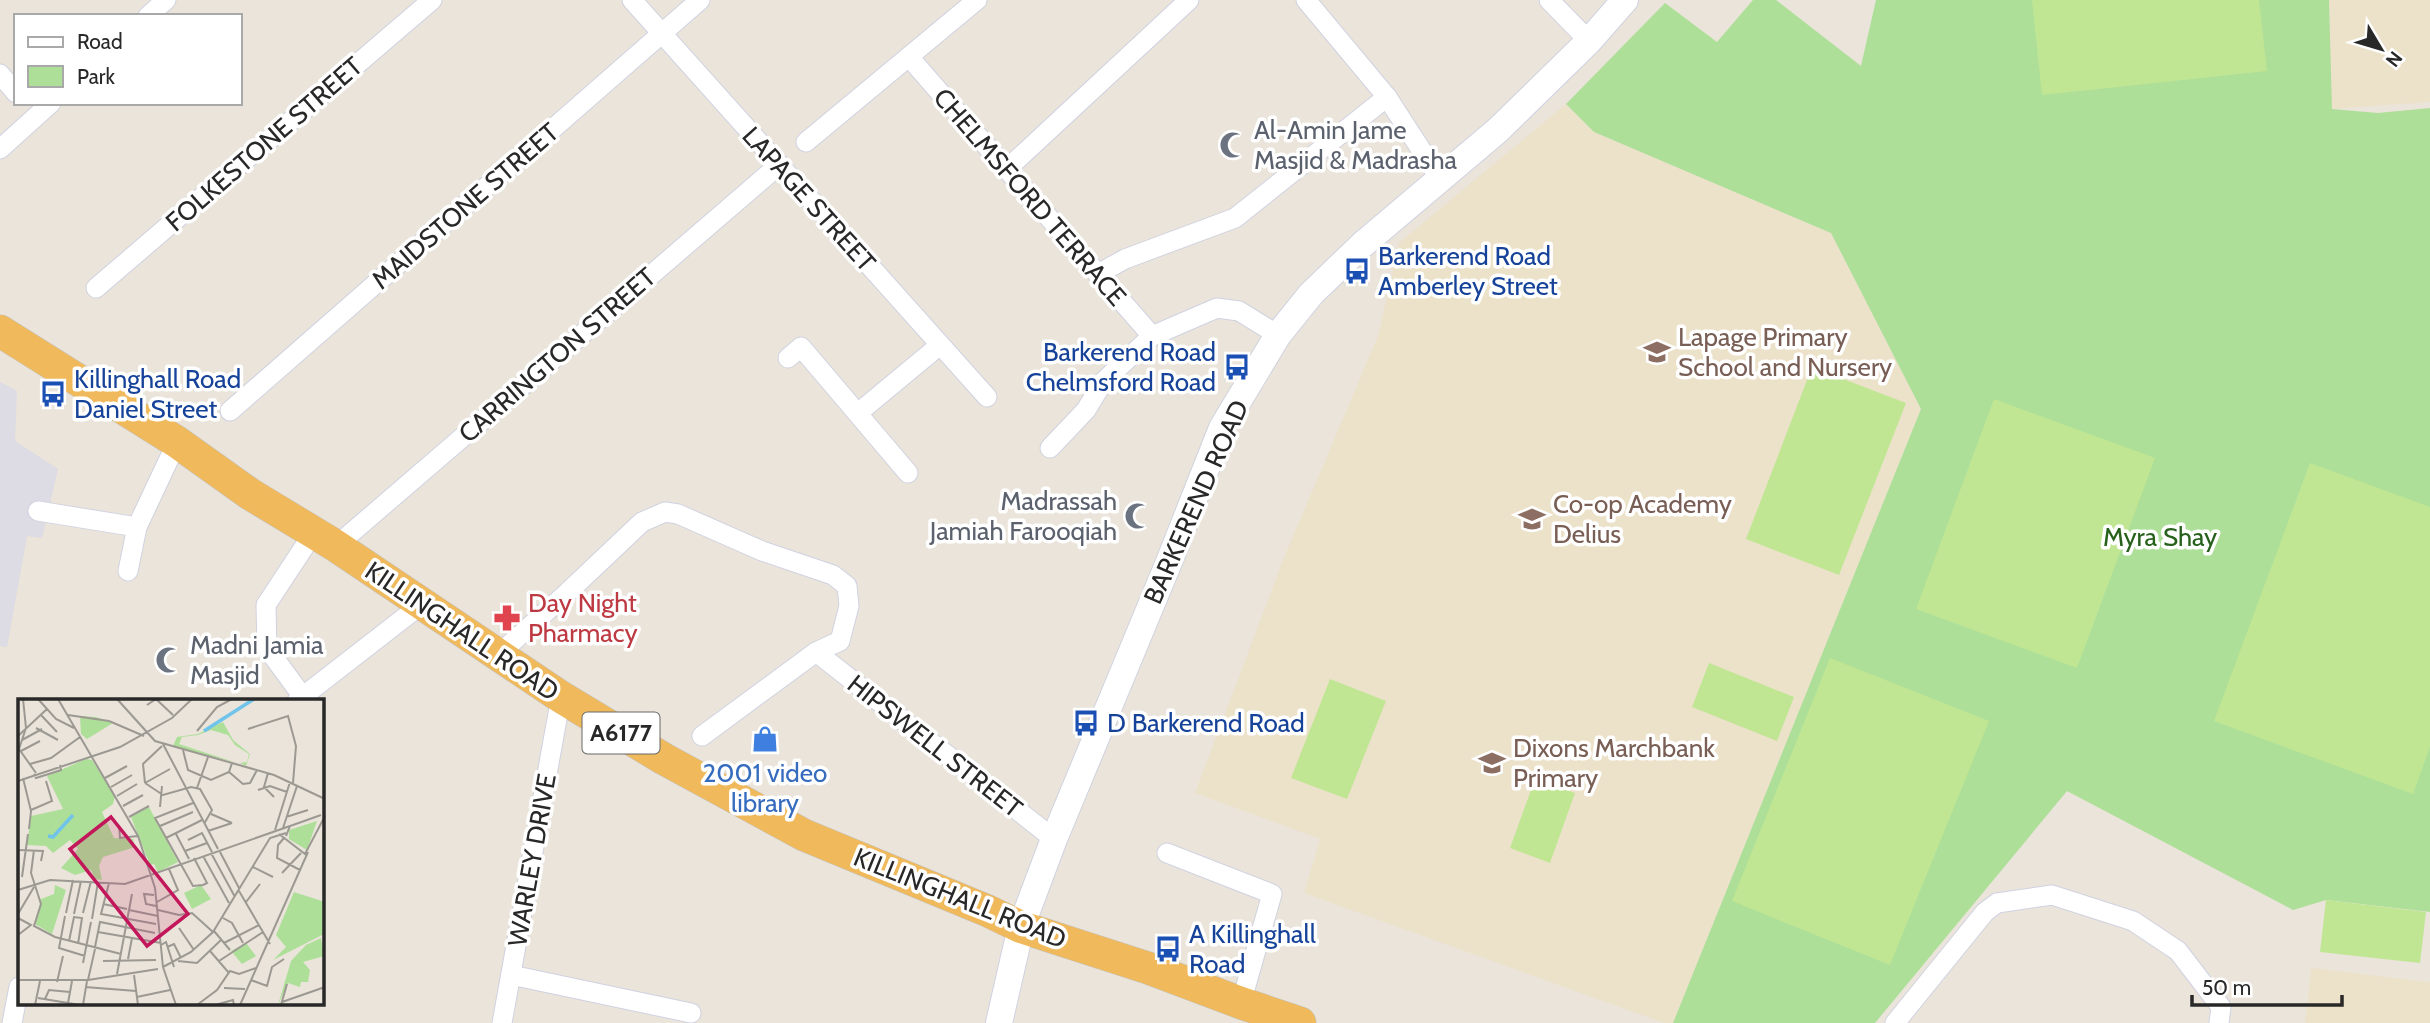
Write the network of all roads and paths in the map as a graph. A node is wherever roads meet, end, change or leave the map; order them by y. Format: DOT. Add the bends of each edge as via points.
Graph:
graph roads {
  1 [pos="432,0"];
  2 [pos="632,0"];
  3 [pos="700,0"];
  4 [pos="977,0"];
  5 [pos="1188,0"];
  6 [pos="1306,0"];
  7 [pos="1549,0"];
  8 [pos="1625,0"];
  9 [pos="661,33"];
  10 [pos="1589,41"];
  11 [pos="909,57"];
  12 [pos="0,74"];
  13 [pos="14,91"];
  14 [pos="1387,97"];
  15 [pos="37,108"];
  16 [pos="806,142"];
  17 [pos="0,149"];
  18 [pos="779,165"];
  19 [pos="1007,169"];
  20 [pos="1440,179"];
  21 [pos="1098,274"];
  22 [pos="96,288"];
  23 [pos="0,331"];
  24 [pos="1278,335"];
  25 [pos="1152,336"];
  26 [pos="940,345"];
  27 [pos="788,358"];
  28 [pos="987,397"];
  29 [pos="230,411"];
  30 [pos="858,413"];
  31 [pos="177,442"];
  32 [pos="1050,448"];
  33 [pos="908,473"];
  34 [pos="38,511"];
  35 [pos="138,527"];
  36 [pos="325,539"];
  37 [pos="128,570"];
  38 [pos="422,604"];
  39 [pos="816,652"];
  40 [pos="499,654"];
  41 [pos="561,697"];
  42 [pos="300,699"];
  43 [pos="702,736"];
  44 [pos="1054,839"];
  45 [pos="1167,853"];
  46 [pos="1021,927"];
  47 [pos="511,975"];
  48 [pos="18,992"];
  49 [pos="1241,1003"];
  50 [pos="691,1013"];
  51 [pos="12,1023"];
  52 [pos="502,1023"];
  53 [pos="999,1023"];
  54 [pos="1300,1023"];
  55 [pos="1895,1023"];
  56 [pos="2219,1023"];
  1 -- 22 [label="street, FOLKESTONE STREET"];
  2 -- 9 [label="street, LAPAGE STREET"];
  3 -- 9 [label="street, MAIDSTONE STREET"];
  4 -- 11 [label="street"];
  5 -- 19 [label="street"];
  6 -- 14 [label="street"];
  7 -- 10 [label="street"];
  8 -- 10 [label="main road, BARKEREND ROAD"];
  9 -- 18 [label="street, LAPAGE STREET"];
  9 -- 29 [label="street, MAIDSTONE STREET"];
  10 -- 20 [label="main road, BARKEREND ROAD"];
  11 -- 16 [label="street"];
  11 -- 19 [label="street, CHELMSFORD TERRACE"];
  12 -- 13 [label="street"];
  14 -- 20 [label="street"];
  14 -- 21 [label="street" via="1235,218 1125,258"];
  15 -- 17 [label="street"];
  18 -- 26 [label="street, LAPAGE STREET"];
  18 -- 36 [label="street, CARRINGTON STREET"];
  19 -- 21 [label="street, CHELMSFORD TERRACE"];
  20 -- 24 [label="main road, BARKEREND ROAD" via="1362,245"];
  21 -- 25 [label="street, CHELMSFORD TERRACE"];
  23 -- 31 [label="highway, KILLINGHALL ROAD / A6177"];
  24 -- 25 [label="street" via="1239,311 1217,308"];
  24 -- 44 [label="main road, BARKEREND ROAD" via="1222,428"];
  25 -- 32 [label="street" via="1103,382 1086,410"];
  26 -- 28 [label="street, LAPAGE STREET"];
  26 -- 30 [label="street"];
  27 -- 30 [label="street" via="801,347"];
  30 -- 33 [label="street"];
  31 -- 35 [label="street"];
  31 -- 36 [label="highway, KILLINGHALL ROAD / A6177"];
  34 -- 35 [label="street"];
  35 -- 37 [label="street"];
  36 -- 38 [label="highway, KILLINGHALL ROAD / A6177"];
  36 -- 42 [label="street, CARRINGTON STREET" via="265,605 267,649"];
  38 -- 40 [label="highway, KILLINGHALL ROAD / A6177"];
  38 -- 42 [label="street"];
  39 -- 40 [label="street" via="840,641 849,606 847,586 833,575 665,512 642,522"];
  39 -- 43 [label="street"];
  39 -- 44 [label="street, HIPSWELL STREET"];
  40 -- 41 [label="highway, KILLINGHALL ROAD / A6177"];
  41 -- 46 [label="highway, KILLINGHALL ROAD / A6177" via="804,835"];
  41 -- 47 [label="street, WARLEY DRIVE"];
  44 -- 46 [label="main road, BARKEREND ROAD"];
  45 -- 49 [label="street" via="1272,894"];
  46 -- 49 [label="highway, KILLINGHALL ROAD / A6177"];
  46 -- 53 [label="main road, BARKEREND ROAD"];
  47 -- 50 [label="street"];
  47 -- 52 [label="street, WARLEY DRIVE"];
  48 -- 51 [label="street"];
  49 -- 54 [label="highway, KILLINGHALL ROAD / A6177"];
  55 -- 56 [label="street" via="1985,912 1997,903 2052,895 2133,921 2178,951 2221,1007"];
}
